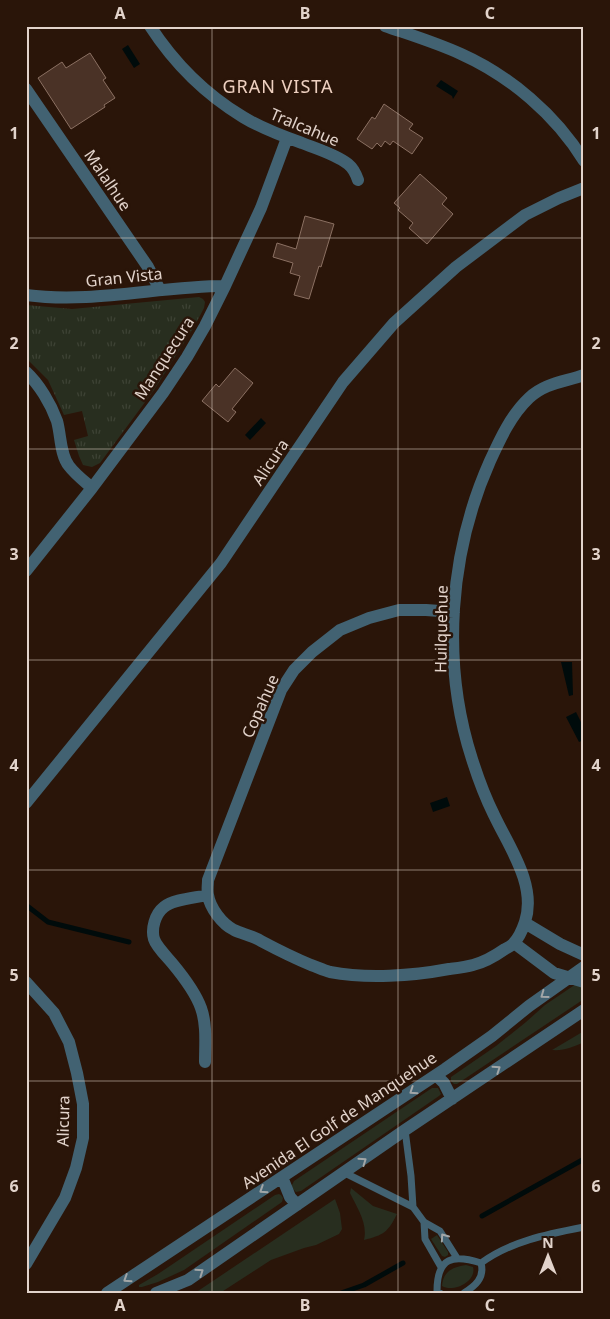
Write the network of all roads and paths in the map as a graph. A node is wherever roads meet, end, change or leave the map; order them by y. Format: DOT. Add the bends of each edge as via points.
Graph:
graph roads {
  1 [pos="150,26"];
  2 [pos="385,26"];
  3 [pos="26,89"];
  4 [pos="287,138"];
  5 [pos="584,162"];
  6 [pos="358,180"];
  7 [pos="584,188"];
  8 [pos="225,286"];
  9 [pos="160,290"];
  10 [pos="26,295"];
  11 [pos="26,372"];
  12 [pos="584,375"];
  13 [pos="92,488"];
  14 [pos="26,570"];
  15 [pos="454,612"];
  16 [pos="26,803"];
  17 [pos="208,895"];
  18 [pos="525,923"];
  19 [pos="514,944"];
  20 [pos="584,955"];
  21 [pos="584,967"];
  22 [pos="568,978"];
  23 [pos="26,982"];
  24 [pos="584,982"];
  25 [pos="584,1010"];
  26 [pos="205,1062"];
  27 [pos="436,1075"];
  28 [pos="452,1099"];
  29 [pos="405,1130"];
  30 [pos="345,1173"];
  31 [pos="282,1177"];
  32 [pos="297,1205"];
  33 [pos="413,1207"];
  34 [pos="424,1222"];
  35 [pos="584,1227"];
  36 [pos="457,1258"];
  37 [pos="481,1263"];
  38 [pos="26,1264"];
  39 [pos="441,1267"];
  40 [pos="436,1292"];
  41 [pos="107,1293"];
  42 [pos="156,1293"];
  43 [pos="464,1293"];
  1 -- 4 [label="street, Tralcahue" via="171,56 203,88 243,116"];
  2 -- 5 [label="street" via="462,54 504,78 547,115"];
  3 -- 9 [label="street, Malalhue" via="148,267"];
  4 -- 6 [label="street, Tralcahue" via="341,160 352,168"];
  4 -- 8 [label="street, Manquecura" via="262,208"];
  7 -- 16 [label="street, Alicura" via="525,215 456,267 394,323 343,382 221,563"];
  8 -- 9 [label="street, Gran Vista"];
  8 -- 13 [label="street, Manquecura" via="205,326 163,393"];
  9 -- 10 [label="street, Gran Vista" via="79,298"];
  11 -- 13 [label="street" via="44,394 56,421 68,465"];
  12 -- 15 [label="street, Huilquehue" via="538,391 515,414 502,436 487,468 470,520 462,550"];
  13 -- 14 [label="street, Manquecura"];
  15 -- 17 [label="street, Copahue" via="399,610 370,618 340,630 294,670 281,690 214,861 208,880"];
  15 -- 18 [label="street, Huilquehue" via="454,668 466,738 482,787 524,877 527,898"];
  17 -- 19 [label="street" via="212,907 231,928 292,958 328,971 401,975 435,972 474,965"];
  17 -- 26 [label="street" via="180,900 164,907 153,926 154,940 201,1007 205,1024"];
  18 -- 19 [label="street, Huilquehue"];
  18 -- 20 [label="street"];
  19 -- 22 [label="street" via="554,973"];
  21 -- 22 [label="street, Avenida El Golf de Manquehue"];
  22 -- 24 [label="street"];
  22 -- 27 [label="street, Avenida El Golf de Manquehue, one-way"];
  23 -- 38 [label="street, Alicura" via="54,1013 69,1042 83,1104 82,1138 76,1168 65,1198"];
  28 -- 25 [label="street, one-way"];
  27 -- 28 [label="street"];
  27 -- 31 [label="street, Avenida El Golf de Manquehue, one-way"];
  28 -- 29 [label="street"];
  30 -- 29 [label="street, one-way"];
  29 -- 33 [label="lane"];
  30 -- 32 [label="street"];
  30 -- 33 [label="lane"];
  31 -- 32 [label="street"];
  31 -- 41 [label="street, Avenida El Golf de Manquehue, one-way"];
  42 -- 32 [label="street, one-way" via="188,1280"];
  33 -- 34 [label="lane"];
  36 -- 34 [label="lane, one-way" via="440,1231"];
  34 -- 39 [label="lane" via="425,1239"];
  35 -- 37 [label="lane" via="513,1244"];
  36 -- 37 [label="lane"];
  36 -- 39 [label="lane"];
  37 -- 43 [label="lane" via="480,1280"];
  39 -- 40 [label="lane"];
}
